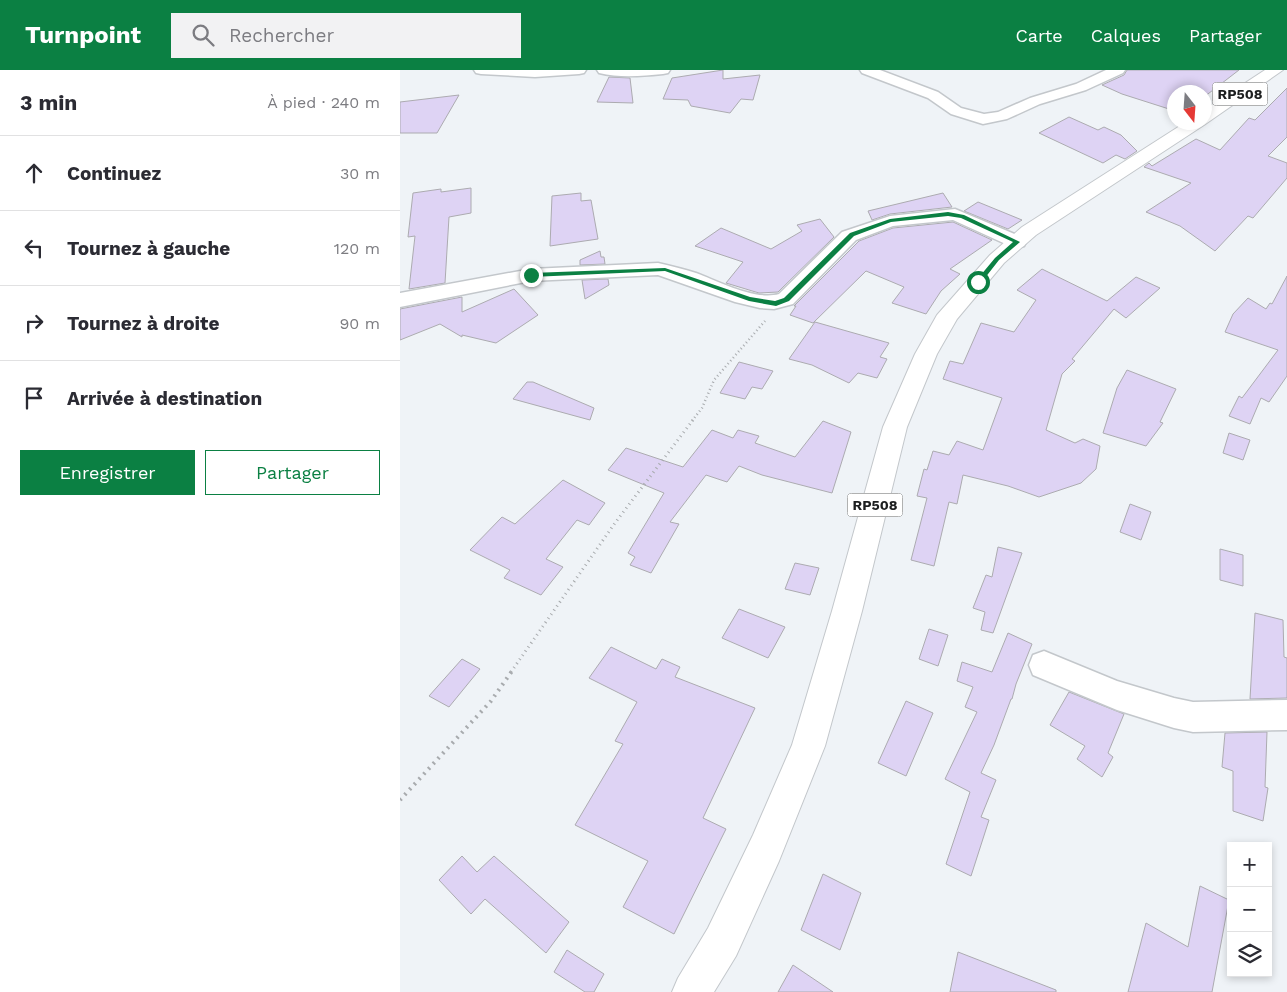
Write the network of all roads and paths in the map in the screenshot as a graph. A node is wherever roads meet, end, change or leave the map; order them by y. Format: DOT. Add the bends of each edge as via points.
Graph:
graph roads {
  1 [pos="482,70"];
  2 [pos="579,70"];
  3 [pos="604,70"];
  4 [pos="663,70"];
  5 [pos="867,70"];
  6 [pos="1118,70"];
  7 [pos="1275,70"];
  8 [pos="1212,113"];
  9 [pos="1185,130"];
  10 [pos="1017,242"];
  11 [pos="400,300"];
  12 [pos="776,304"];
  13 [pos="1044,665"];
  14 [pos="1287,715"];
  15 [pos="400,800"];
  16 [pos="692,992"];
  1 -- 2 [label="street" via="535,73"];
  3 -- 4 [label="street"];
  5 -- 6 [label="street" via="933,95 956,111 983,119 1002,116"];
  7 -- 8 [label="main road, RP508"];
  9 -- 10 [label="main road, RP508" via="1029,230"];
  10 -- 12 [label="street" via="955,214 890,221 849,236 786,299"];
  10 -- 16 [label="main road, RP508" via="997,259 948,315 926,354 895,427 808,746 766,848 722,942"];
  11 -- 12 [label="street" via="531,275 658,269 749,299"];
  12 -- 15 [label="path" via="761,327 714,380 702,408 615,523 491,700"];
  13 -- 14 [label="street" via="1179,715"];
}
